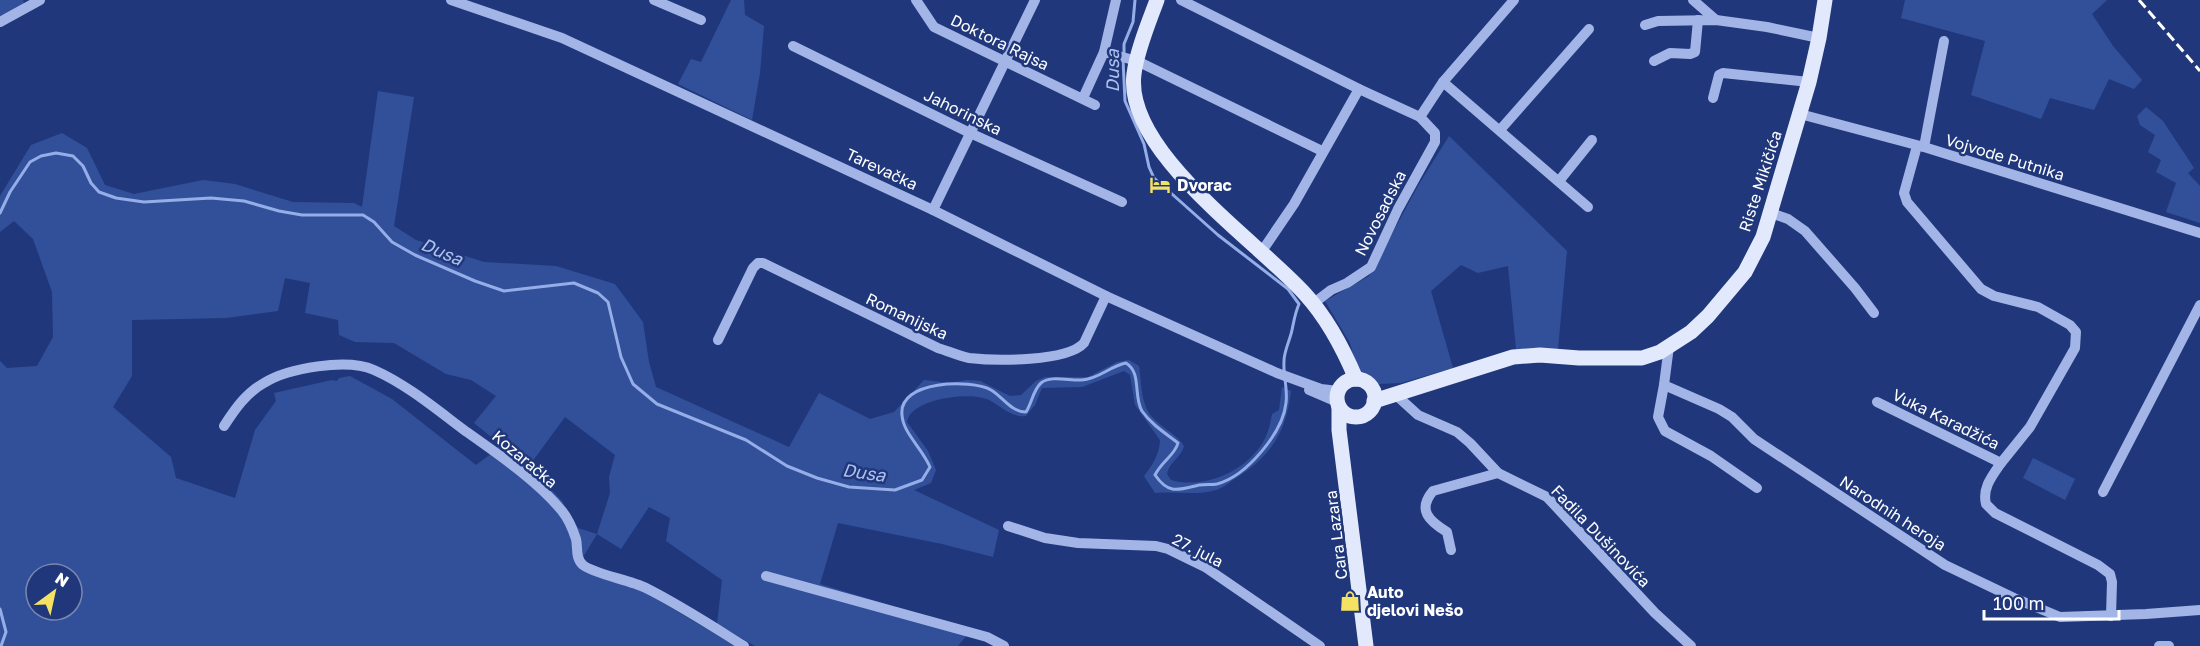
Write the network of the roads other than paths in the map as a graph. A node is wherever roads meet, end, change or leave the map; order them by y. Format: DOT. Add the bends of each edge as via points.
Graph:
graph roads {
  1 [pos="40,0"];
  2 [pos="451,0"];
  3 [pos="654,0"];
  4 [pos="916,0"];
  5 [pos="1035,0"];
  6 [pos="1157,0"];
  7 [pos="1181,0"];
  8 [pos="1514,0"];
  9 [pos="1693,0"];
  10 [pos="1825,0"];
  11 [pos="479,4"];
  12 [pos="1115,4"];
  13 [pos="701,20"];
  14 [pos="1698,20"];
  15 [pos="1716,20"];
  16 [pos="0,22"];
  17 [pos="1645,25"];
  18 [pos="1589,29"];
  19 [pos="1819,38"];
  20 [pos="1944,42"];
  21 [pos="793,46"];
  22 [pos="1107,53"];
  23 [pos="1134,61"];
  24 [pos="1654,61"];
  25 [pos="1006,62"];
  26 [pos="1443,82"];
  27 [pos="1809,82"];
  28 [pos="1359,89"];
  29 [pos="1083,98"];
  30 [pos="1713,98"];
  31 [pos="1095,105"];
  32 [pos="1800,114"];
  33 [pos="1420,117"];
  34 [pos="1500,130"];
  35 [pos="970,133"];
  36 [pos="1592,140"];
  37 [pos="1921,147"];
  38 [pos="1322,151"];
  39 [pos="1559,181"];
  40 [pos="1122,202"];
  41 [pos="1588,207"];
  42 [pos="933,210"];
  43 [pos="1771,213"];
  44 [pos="2200,232"];
  45 [pos="1262,250"];
  46 [pos="1106,296"];
  47 [pos="1314,303"];
  48 [pos="2200,305"];
  49 [pos="1874,313"];
  50 [pos="718,340"];
  51 [pos="1669,346"];
  52 [pos="1430,385"];
  53 [pos="1664,385"];
  54 [pos="1343,393"];
  55 [pos="1372,394"];
  56 [pos="1396,395"];
  57 [pos="1877,402"];
  58 [pos="1357,417"];
  59 [pos="224,426"];
  60 [pos="1344,455"];
  61 [pos="2001,463"];
  62 [pos="1498,473"];
  63 [pos="1757,488"];
  64 [pos="2103,492"];
  65 [pos="1008,526"];
  66 [pos="1450,550"];
  67 [pos="766,576"];
  68 [pos="2200,610"];
  69 [pos="2111,616"];
  70 [pos="744,646"];
  71 [pos="1004,646"];
  72 [pos="1320,646"];
  73 [pos="1366,646"];
  74 [pos="1691,646"];
  75 [pos="2159,646"];
  76 [pos="2169,646"];
  1 -- 16 [label="street"];
  2 -- 11 [label="street, Tarevačka"];
  3 -- 13 [label="street"];
  4 -- 25 [label="street, Doktora Rajsa" via="934,27"];
  5 -- 25 [label="street"];
  6 -- 23 [label="main road, Cara Lazara"];
  7 -- 28 [label="street"];
  8 -- 26 [label="street"];
  9 -- 15 [label="street"];
  10 -- 19 [label="main road, Riste Mikičića"];
  11 -- 42 [label="street, Tarevačka" via="562,38"];
  12 -- 22 [label="street"];
  14 -- 15 [label="street"];
  14 -- 17 [label="street"];
  14 -- 24 [label="street" via="1695,52 1670,53"];
  15 -- 19 [label="street"];
  18 -- 34 [label="street"];
  19 -- 27 [label="main road, Riste Mikičića"];
  20 -- 37 [label="street, Vuka Karadžića"];
  21 -- 35 [label="street, Jahorinska"];
  22 -- 23 [label="street"];
  22 -- 29 [label="street"];
  23 -- 38 [label="street"];
  23 -- 45 [label="main road, Cara Lazara" via="1139,111 1166,159 1193,189"];
  25 -- 29 [label="street, Doktora Rajsa"];
  25 -- 35 [label="street"];
  26 -- 33 [label="street"];
  26 -- 34 [label="street"];
  27 -- 30 [label="street" via="1723,73"];
  27 -- 32 [label="main road, Riste Mikičića"];
  28 -- 33 [label="street"];
  28 -- 38 [label="street"];
  29 -- 31 [label="street, Doktora Rajsa"];
  32 -- 37 [label="street, Vojvode Putnika"];
  32 -- 43 [label="main road, Riste Mikičića"];
  33 -- 47 [label="street, Novosadska" via="1435,133 1435,142 1371,267"];
  34 -- 39 [label="street"];
  35 -- 40 [label="street, Jahorinska"];
  35 -- 42 [label="street"];
  36 -- 39 [label="street"];
  37 -- 44 [label="street, Vojvode Putnika"];
  37 -- 61 [label="street, Vuka Karadžića" via="1904,193 1922,220 1982,289 2038,307 2076,332 2075,348 2064,368 2030,427"];
  38 -- 45 [label="street" via="1294,204"];
  39 -- 41 [label="street"];
  42 -- 46 [label="street, Tarevačka"];
  43 -- 49 [label="street" via="1805,231"];
  43 -- 51 [label="main road, Riste Mikičića" via="1745,272 1708,316"];
  45 -- 47 [label="main road, Cara Lazara"];
  46 -- 50 [label="street, Romanijska" via="1079,349 1029,359 966,358 758,263"];
  46 -- 54 [label="street, Tarevačka" via="1285,377"];
  47 -- 54 [label="main road, Cara Lazara" via="1330,326 1341,365"];
  48 -- 64 [label="street"];
  51 -- 52 [label="main road, Riste Mikičića" via="1642,358 1514,357"];
  51 -- 53 [label="street"];
  52 -- 55 [label="main road, Riste Mikičića" via="1387,388"];
  52 -- 56 [label="main road, Riste Mikičića"];
  53 -- 63 [label="street" via="1658,417 1665,431"];
  53 -- 69 [label="street, Narodnih heroja" via="1732,417 1754,439 1945,565 2060,617"];
  54 -- 55 [label="main road" via="1362,381"];
  54 -- 58 [label="main road" via="1346,414"];
  54 -- 60 [label="main road, Cara Lazara" via="1340,430"];
  55 -- 56 [label="main road, Riste Mikičića"];
  55 -- 58 [label="main road" via="1368,412"];
  56 -- 62 [label="street, Fadila Dušinovića" via="1418,415 1457,432"];
  57 -- 61 [label="street, Vuka Karadžića"];
  58 -- 60 [label="main road, Cara Lazara" via="1347,431"];
  59 -- 70 [label="street, Kozaračka" via="237,405 252,392 264,382 287,373 358,365 383,374 490,448 552,500 571,527 582,564 645,588"];
  60 -- 73 [label="main road, Cara Lazara"];
  61 -- 69 [label="street" via="1988,482 1986,504 1995,513 2110,574"];
  62 -- 66 [label="street" via="1433,491 1426,499 1428,518 1447,532"];
  62 -- 74 [label="street, Fadila Dušinovića" via="1547,497"];
  65 -- 72 [label="street, 27. jula" via="1067,542 1168,549 1205,567"];
  67 -- 71 [label="street" via="987,637"];
  68 -- 69 [label="street, Narodnih heroja"];
  75 -- 76 [label="street"];
}
